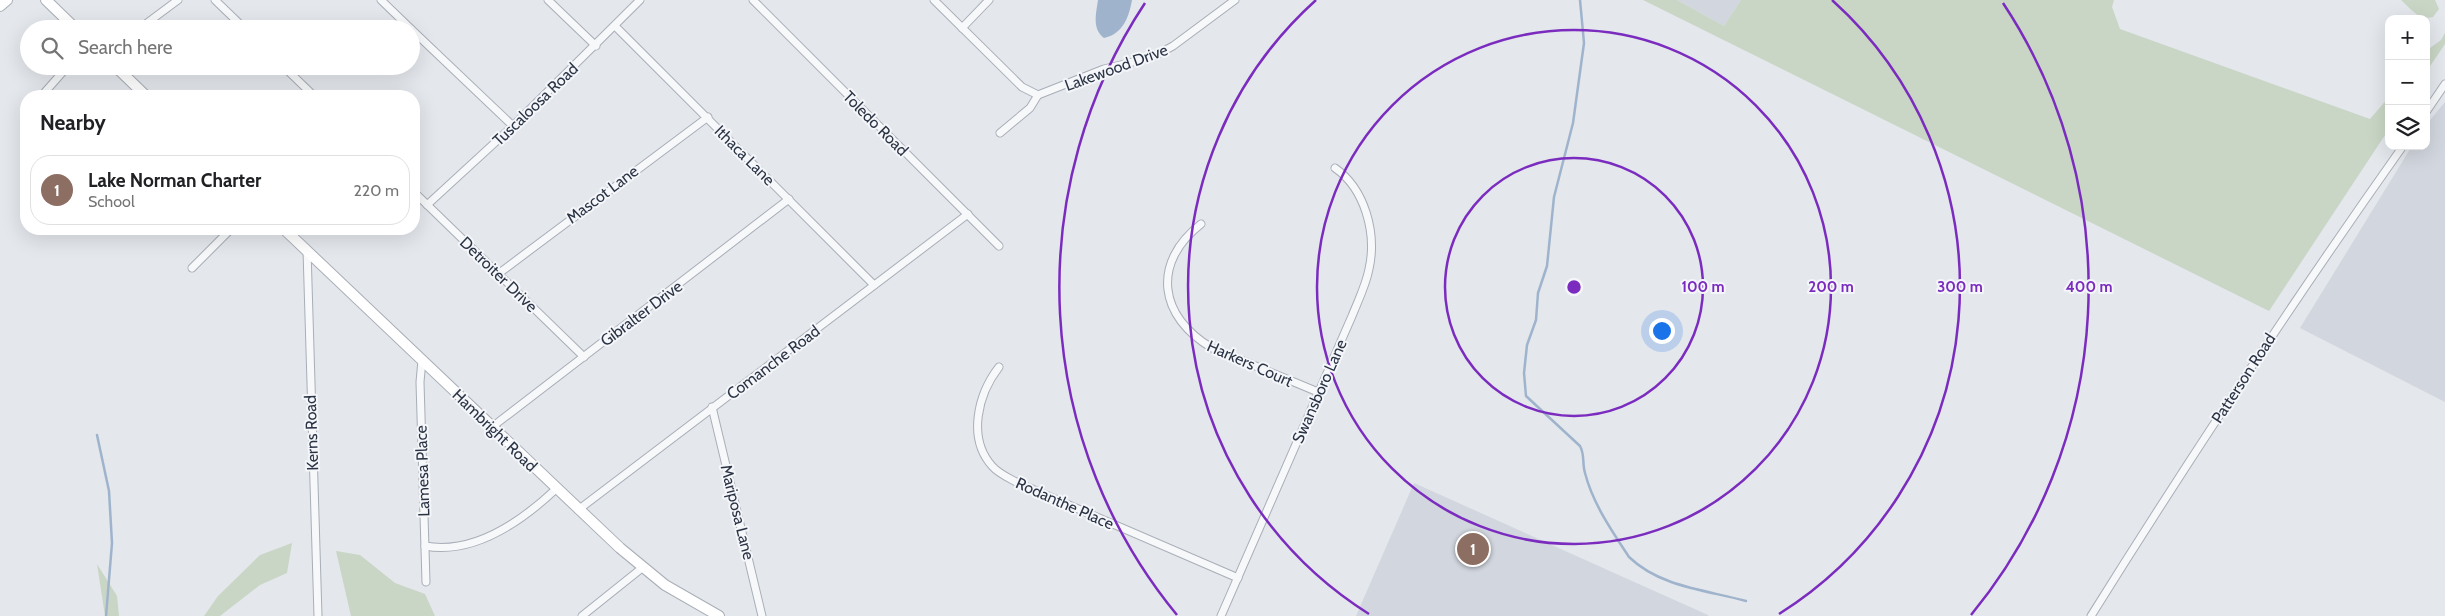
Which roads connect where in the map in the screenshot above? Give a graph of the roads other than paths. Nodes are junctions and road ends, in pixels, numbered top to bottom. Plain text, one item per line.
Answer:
1 (7, 0) edge
2 (46, 0) edge
3 (178, 0) edge
4 (215, 0) edge
5 (381, 0) edge
6 (548, 0) edge
7 (640, 0) edge
8 (753, 0) edge
9 (934, 0) edge
10 (989, 0) edge
11 (1235, 0) edge
12 (0, 6) edge
13 (67, 20) edge
14 (152, 20) edge
15 (236, 20) edge
16 (402, 20) edge
17 (615, 26) junction
18 (962, 28) junction
19 (420, 38) edge
20 (596, 46) junction
21 (60, 75) edge
22 (124, 75) edge
23 (292, 75) edge
24 (2445, 84) edge
25 (47, 90) edge
26 (140, 90) edge
27 (308, 90) edge
28 (1038, 95) junction
29 (2430, 106) edge
30 (708, 117) junction
31 (513, 126) junction
32 (1000, 133) dead end
33 (2400, 150) edge
34 (1335, 168) dead end
35 (420, 198) edge
36 (789, 199) junction
37 (427, 205) junction
38 (968, 214) junction
39 (1202, 224) dead end
40 (224, 235) edge
41 (290, 235) edge
42 (999, 246) dead end
43 (306, 250) junction
44 (192, 268) dead end
45 (498, 274) junction
46 (874, 285) junction
47 (584, 356) junction
48 (422, 360) junction
49 (998, 367) dead end
50 (1318, 392) junction
51 (712, 407) junction
52 (492, 427) junction
53 (556, 488) junction
54 (578, 510) junction
55 (425, 546) junction
56 (642, 568) junction
57 (1238, 578) junction
58 (426, 582) dead end
59 (318, 616) edge
60 (582, 616) edge
61 (717, 616) edge
62 (762, 616) edge
63 (1222, 616) edge
64 (2091, 616) edge

1 - 12 main road
2 - 13 main road
3 - 14 street
4 - 15 street
5 - 16 street
6 - 20 street
7 - 17 street, Tuscaloosa Road
8 - 38 street, Toledo Road
9 - 18 street
10 - 18 street
11 - 28 street, Lakewood Drive
17 - 20 street, Tuscaloosa Road
17 - 30 street, Ithaca Lane
18 - 28 street
19 - 31 street
20 - 31 street, Tuscaloosa Road
21 - 25 street
22 - 26 main road
23 - 27 street
24 - 29 street
28 - 32 street, Lakewood Drive
30 - 36 street, Ithaca Lane
30 - 45 street, Mascot Lane
31 - 37 street, Tuscaloosa Road
33 - 64 street, Patterson Road
34 - 50 street, Swansboro Lane
35 - 37 street, Detroiter Drive
36 - 46 street, Ithaca Lane
36 - 47 street, Gibralter Drive
37 - 45 street, Detroiter Drive
38 - 42 street, Toledo Road
38 - 46 street, Comanche Road
39 - 50 street, Harkers Court
40 - 44 street
41 - 43 main road, Hambright Road
43 - 48 main road, Hambright Road
43 - 59 street, Kerns Road
45 - 47 street, Detroiter Drive
46 - 51 street, Comanche Road
47 - 52 street, Gibralter Drive
48 - 52 main road, Hambright Road
48 - 55 street, Lamesa Place
49 - 57 street, Rodanthe Place
50 - 57 street, Swansboro Lane
51 - 54 street, Comanche Road
51 - 62 street, Mariposa Lane
52 - 53 main road, Hambright Road
53 - 54 main road, Hambright Road
53 - 55 street
54 - 56 main road, Hambright Road
55 - 58 street, Lamesa Place
56 - 60 street
56 - 61 main road, Hambright Road
57 - 63 street, Swansboro Lane

